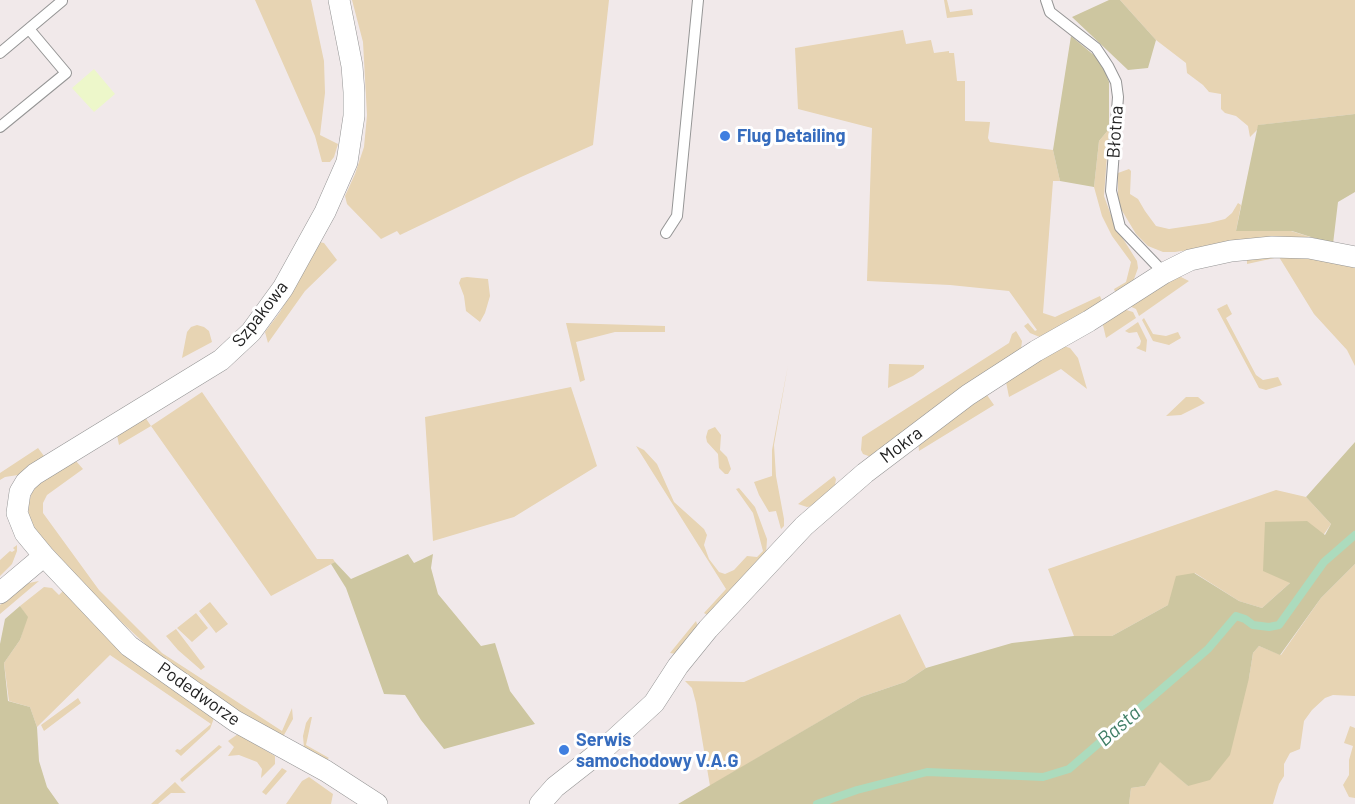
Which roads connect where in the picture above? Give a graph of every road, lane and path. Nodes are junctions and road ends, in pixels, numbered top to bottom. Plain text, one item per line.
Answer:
1 (339, 0) edge
2 (698, 0) edge
3 (1046, 0) edge
4 (62, 1) edge
5 (29, 29) junction
6 (0, 53) edge
7 (0, 127) edge
8 (666, 233) dead end
9 (1355, 257) edge
10 (1164, 273) junction
11 (44, 556) junction
12 (0, 593) edge
13 (377, 804) edge
14 (540, 804) edge

1 - 11 street, Szpakowa
2 - 8 lane
3 - 10 lane, Błotna
4 - 5 lane
5 - 6 lane
5 - 7 lane
9 - 10 street, Mokra
10 - 14 street, Mokra
11 - 12 street
11 - 13 street, Podedworze

